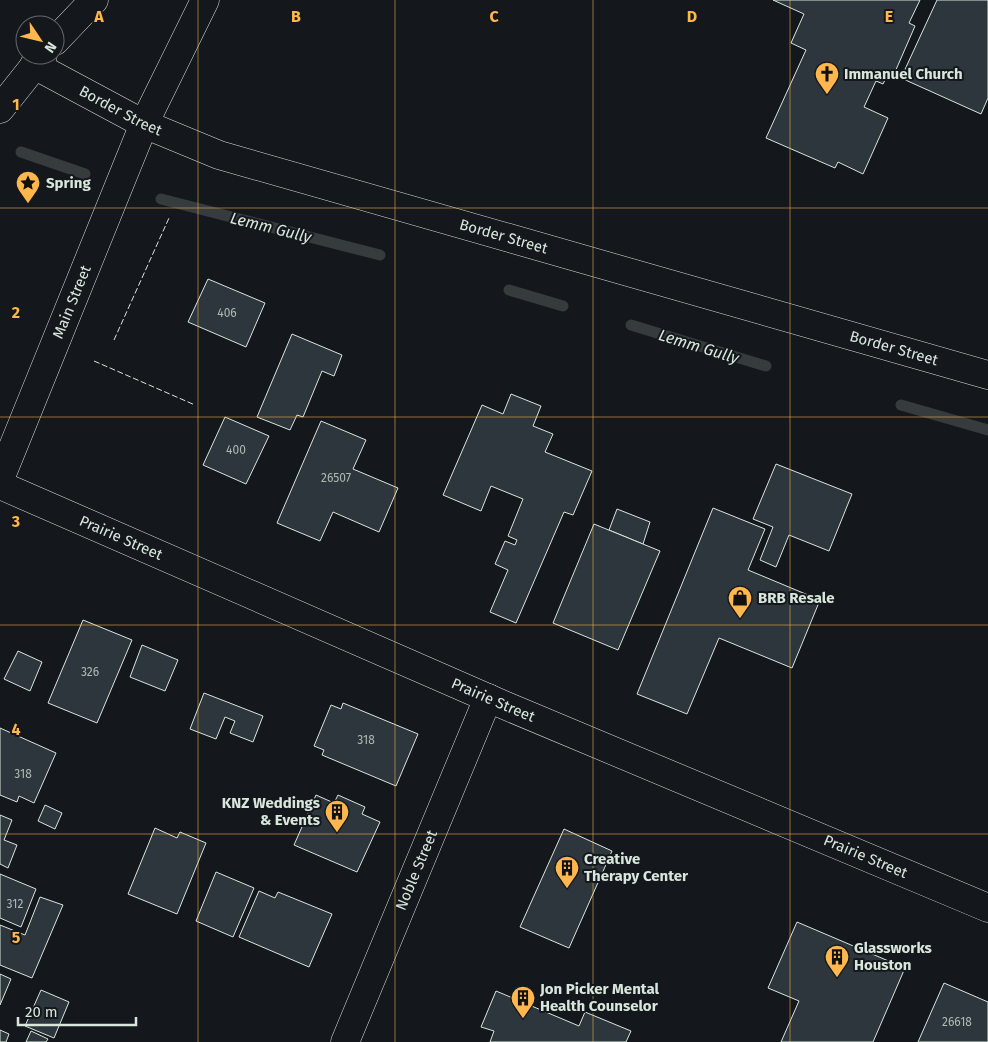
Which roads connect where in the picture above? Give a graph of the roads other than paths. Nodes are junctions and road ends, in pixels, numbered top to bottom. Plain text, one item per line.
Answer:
1 (94, 0) edge
2 (205, 0) edge
3 (65, 30) edge
4 (34, 65) edge
5 (46, 65) edge
6 (0, 109) edge
7 (144, 124) junction
8 (988, 376) edge
9 (0, 480) edge
10 (0, 485) edge
11 (488, 698) junction
12 (988, 908) edge
13 (345, 1042) edge

1 - 3 street
2 - 7 street, Main Street
4 - 6 street
5 - 7 street, Border Street
7 - 8 street, Border Street
7 - 9 street, Main Street
10 - 11 street, Prairie Street
11 - 12 street, Prairie Street
11 - 13 street, Noble Street

